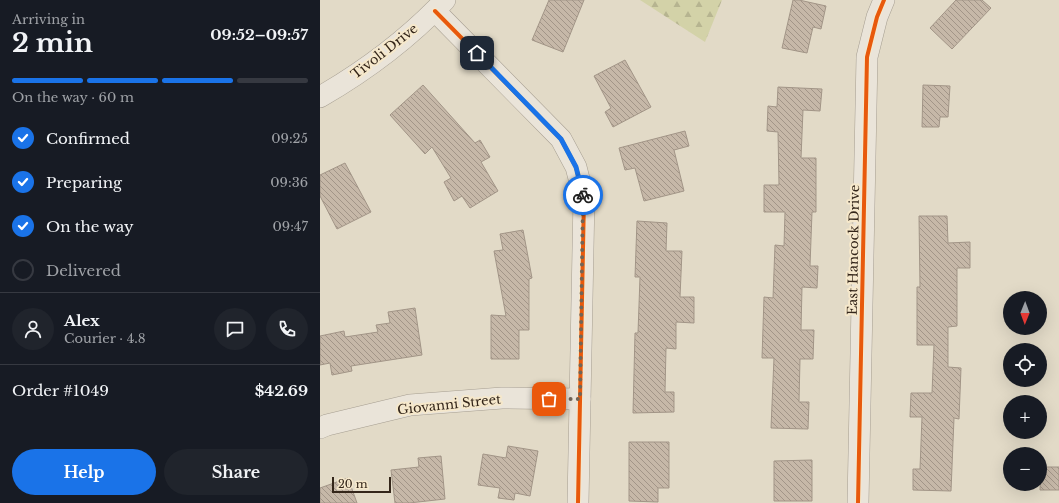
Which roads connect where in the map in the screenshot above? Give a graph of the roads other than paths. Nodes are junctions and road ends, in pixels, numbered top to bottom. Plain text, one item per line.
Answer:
1 (884, 0) edge
2 (440, 5) edge
3 (320, 97) edge
4 (580, 399) junction
5 (320, 428) edge
6 (578, 503) edge
7 (858, 503) edge

1 - 7 street, East Hancock Drive
2 - 3 street, Tivoli Drive
2 - 4 street
4 - 5 street, Giovanni Street
4 - 6 street

